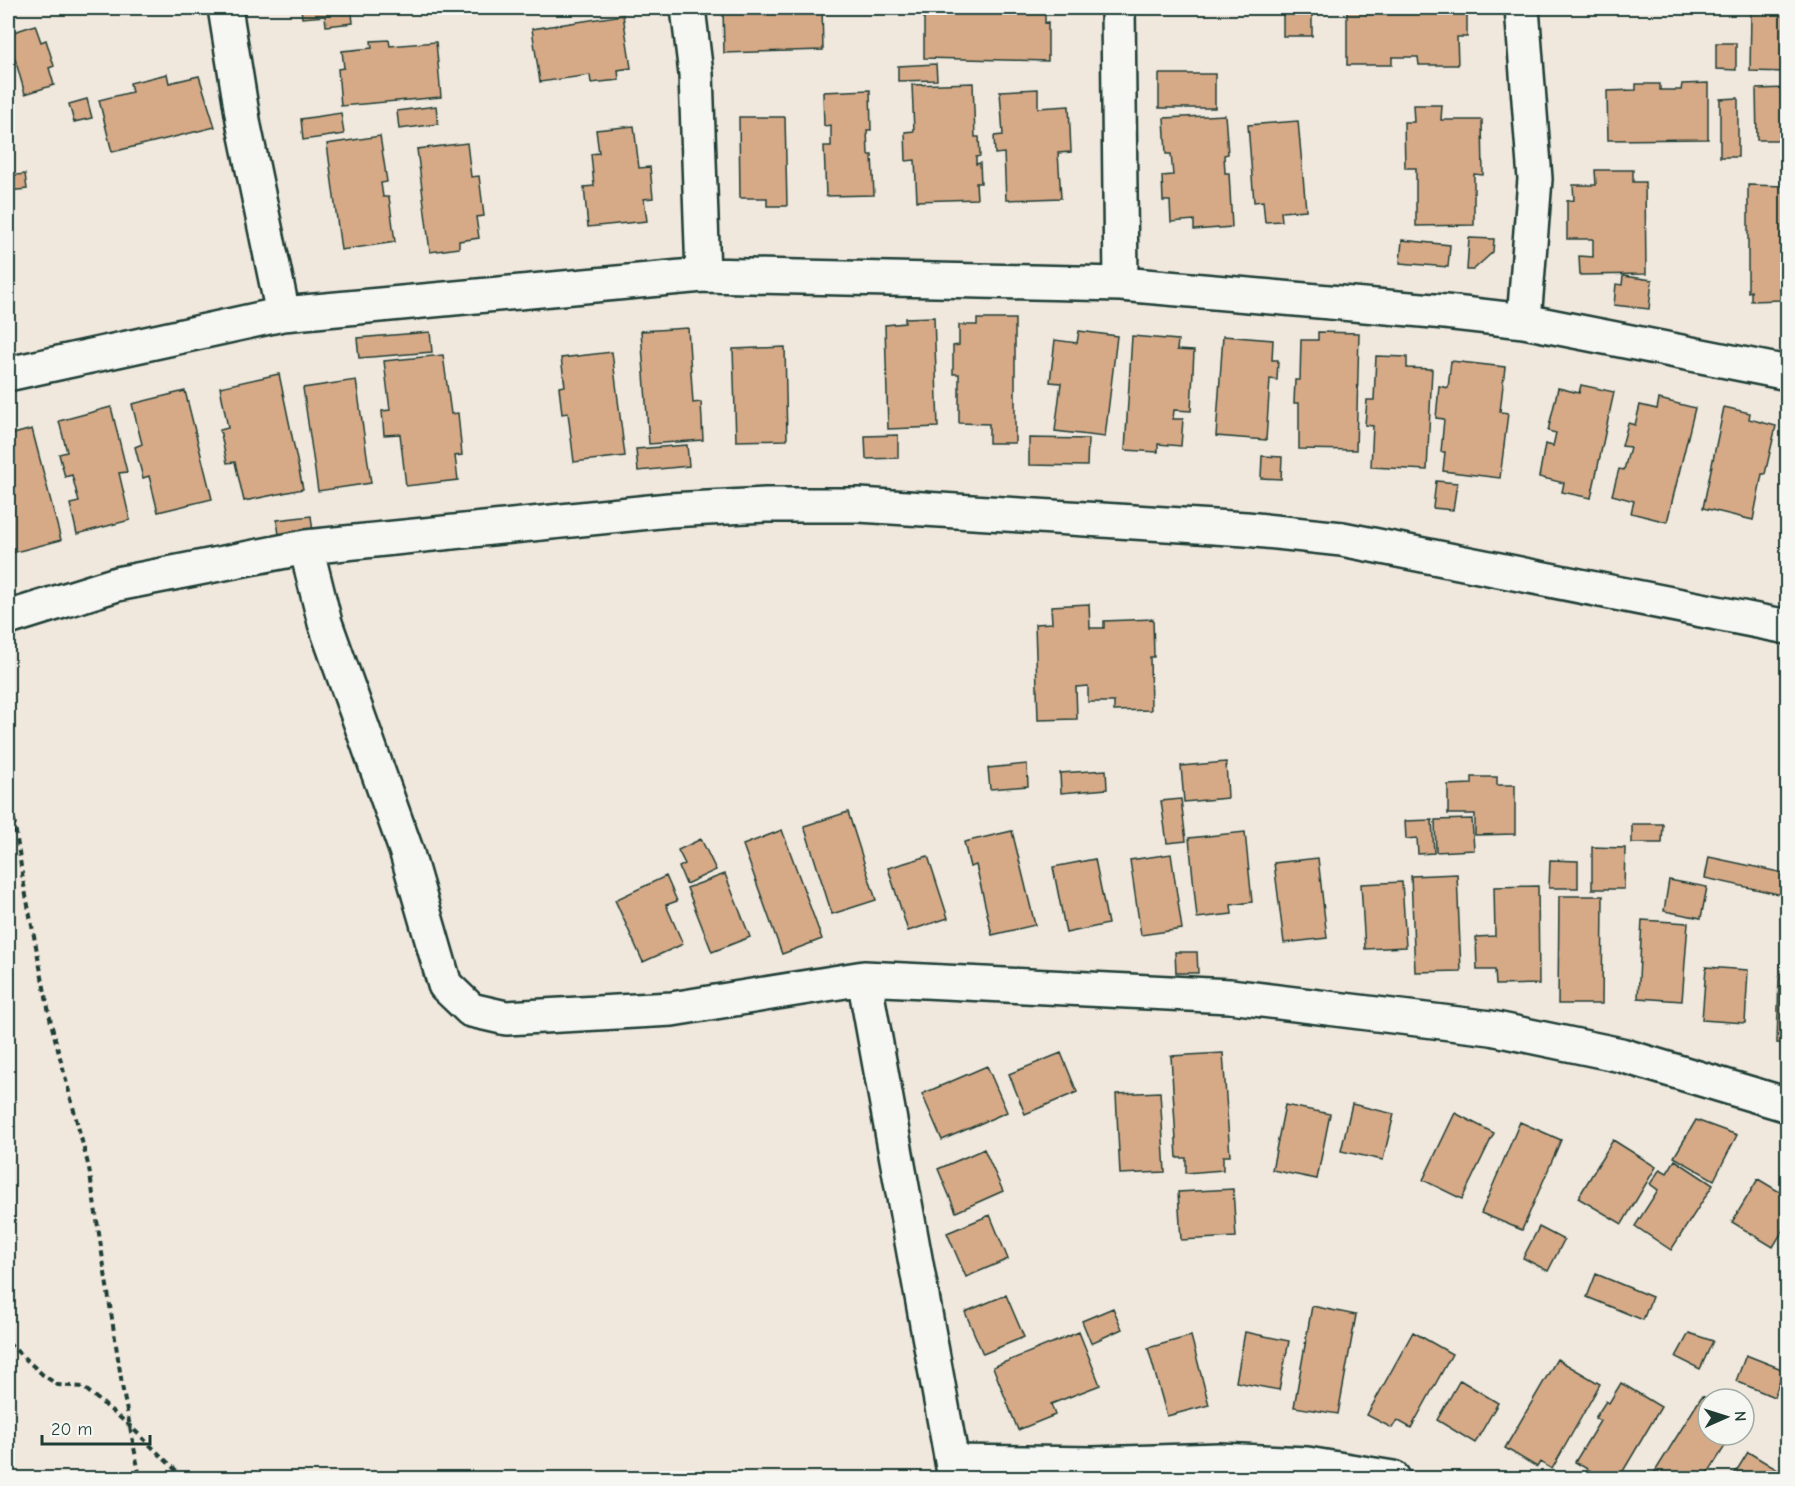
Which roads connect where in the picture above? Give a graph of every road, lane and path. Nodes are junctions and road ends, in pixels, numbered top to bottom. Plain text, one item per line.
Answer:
1 (225, 8) edge
2 (688, 8) edge
3 (1118, 8) edge
4 (1522, 8) edge
5 (703, 275) junction
6 (1121, 284) junction
7 (283, 314) junction
8 (1524, 321) junction
9 (1788, 373) edge
10 (8, 374) edge
11 (306, 547) junction
12 (8, 618) edge
13 (1787, 623) edge
14 (8, 778) edge
15 (864, 978) junction
16 (1788, 1105) edge
17 (8, 1343) edge
18 (129, 1425) junction
19 (953, 1470) edge
20 (140, 1479) edge
21 (184, 1479) edge
22 (1393, 1479) edge

1 - 7 street
2 - 5 street
3 - 6 street
4 - 8 street
5 - 6 street
5 - 7 street
6 - 8 street
7 - 10 street
8 - 9 street
11 - 12 street
11 - 13 street
11 - 15 street
14 - 18 path
15 - 16 street
15 - 19 street
17 - 18 path
18 - 20 path
18 - 21 path
19 - 22 street

